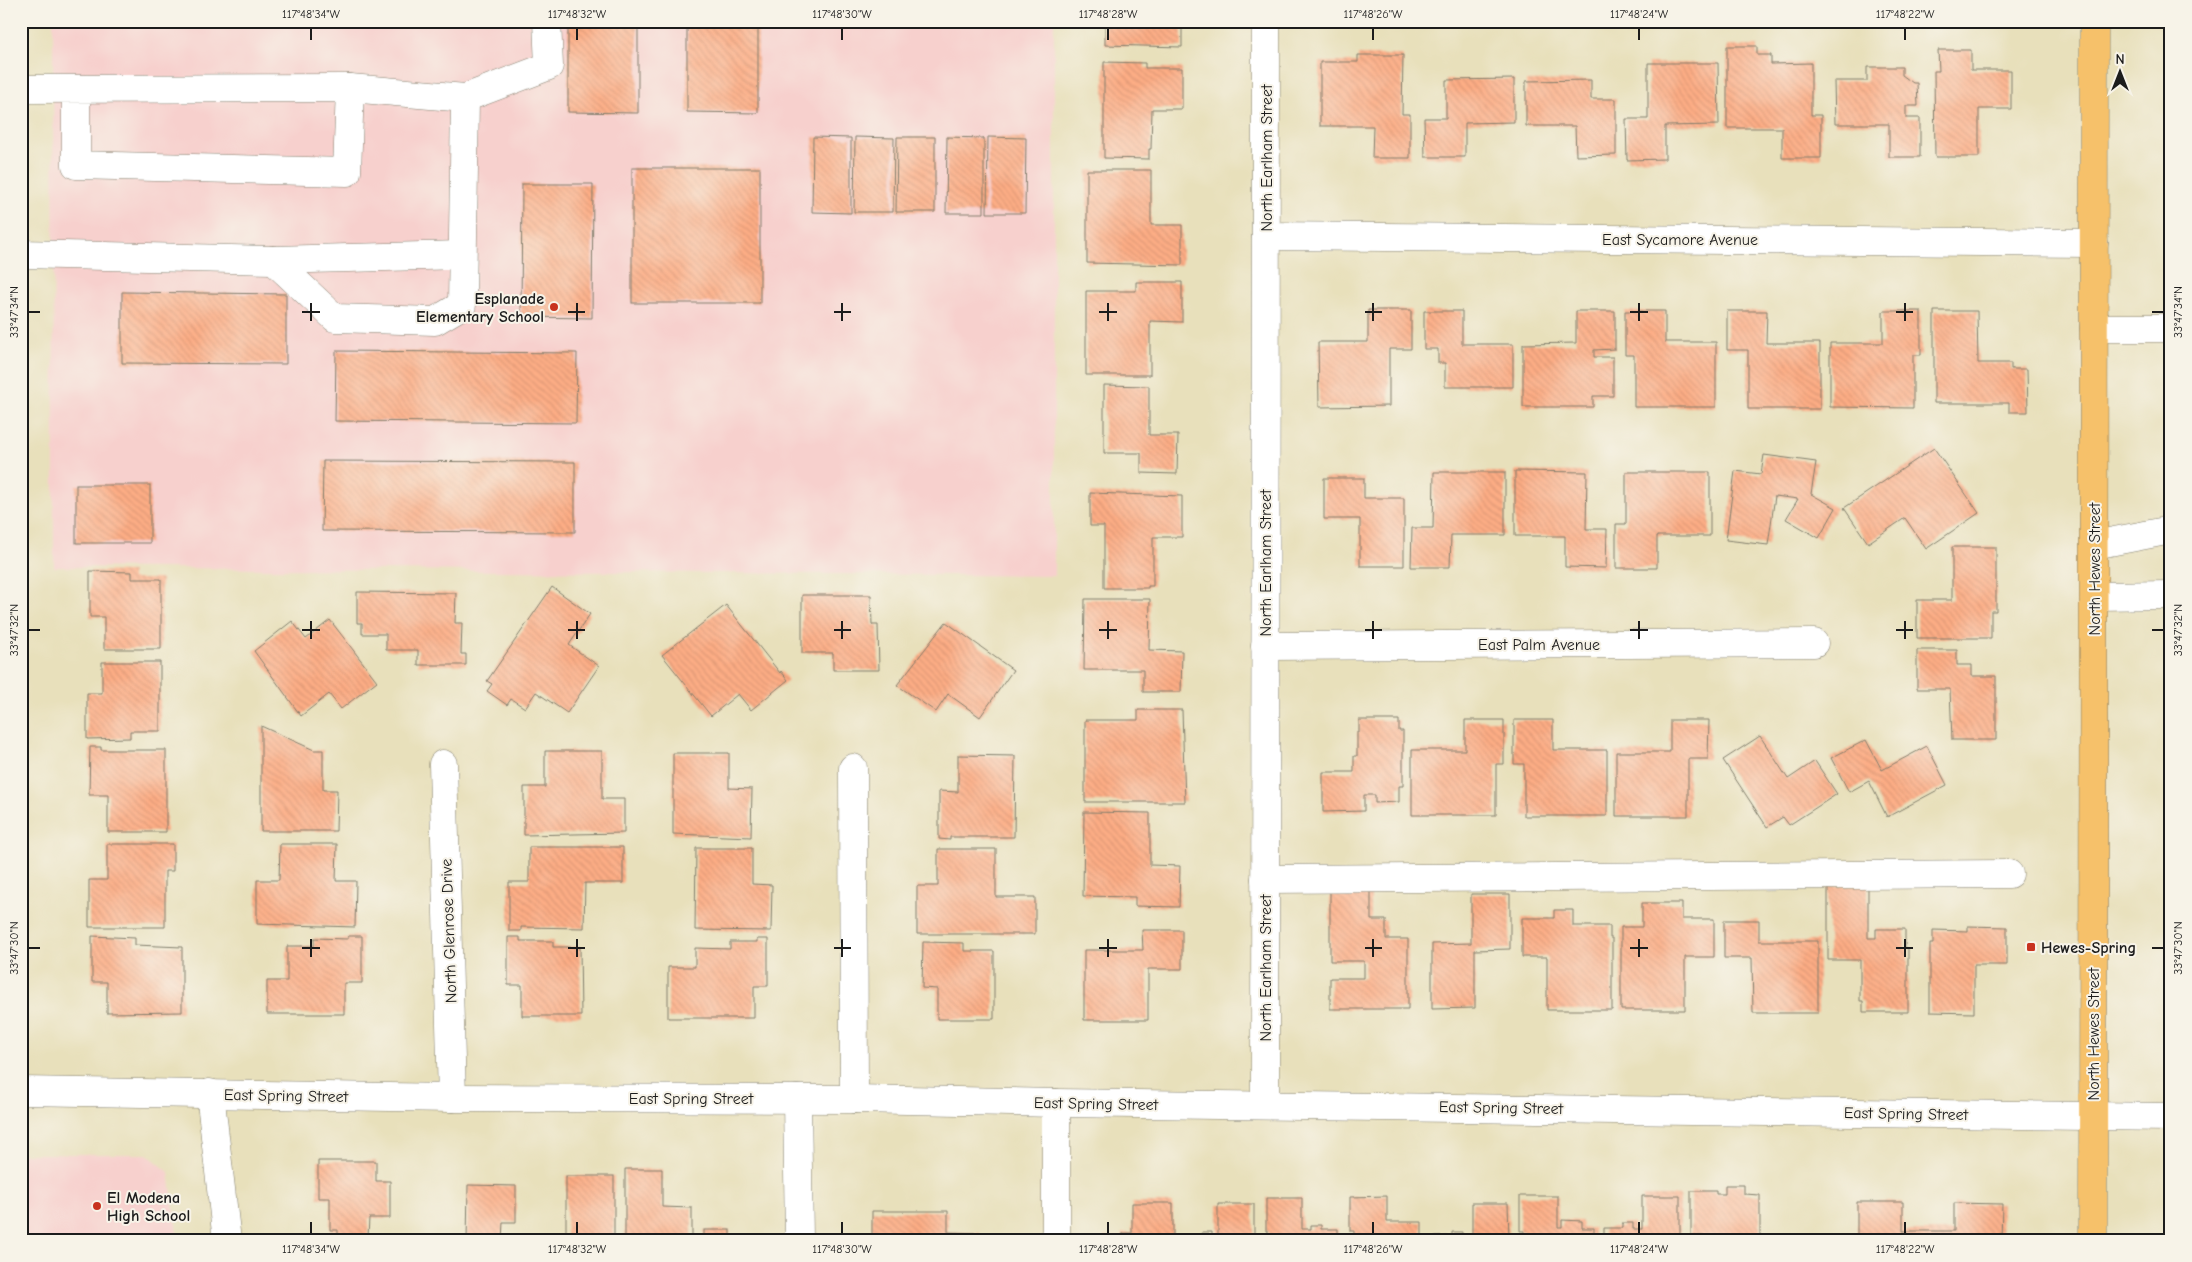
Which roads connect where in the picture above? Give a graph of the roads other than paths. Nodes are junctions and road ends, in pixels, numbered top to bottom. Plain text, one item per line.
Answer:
1 (547, 21) edge
2 (1266, 21) edge
3 (2094, 21) edge
4 (350, 88) junction
5 (21, 89) edge
6 (76, 89) junction
7 (465, 98) junction
8 (1266, 236) junction
9 (2094, 243) junction
10 (21, 254) edge
11 (462, 255) junction
12 (273, 260) junction
13 (2094, 328) junction
14 (2171, 328) edge
15 (2171, 530) edge
16 (2094, 546) junction
17 (2094, 596) junction
18 (2171, 596) edge
19 (1814, 643) dead end
20 (1265, 646) junction
21 (443, 764) dead end
22 (852, 768) dead end
23 (2009, 874) dead end
24 (1265, 879) junction
25 (21, 1091) edge
26 (210, 1093) junction
27 (452, 1098) junction
28 (797, 1098) junction
29 (854, 1098) junction
30 (1056, 1103) junction
31 (1265, 1104) junction
32 (2092, 1116) junction
33 (2171, 1117) edge
34 (227, 1241) edge
35 (799, 1241) edge
36 (1056, 1241) edge
37 (2093, 1241) edge

1 - 7 street
2 - 8 street, North Earlham Street
3 - 9 main road, North Hewes Street
4 - 6 street
4 - 6 street
4 - 7 street
5 - 6 street
7 - 11 street
8 - 9 street, East Sycamore Avenue
8 - 20 street, North Earlham Street
9 - 13 main road, North Hewes Street
10 - 12 street
11 - 12 street
11 - 12 street
13 - 14 street
13 - 16 main road, North Hewes Street
15 - 16 street
16 - 17 main road, North Hewes Street
17 - 18 street
17 - 32 main road, North Hewes Street
19 - 20 street, East Palm Avenue
20 - 24 street, North Earlham Street
21 - 27 street, North Glenrose Drive
22 - 29 street
23 - 24 street
24 - 31 street, North Earlham Street
25 - 26 street, East Spring Street
26 - 27 street, East Spring Street
26 - 34 street
27 - 28 street, East Spring Street
28 - 29 street, East Spring Street
28 - 35 street
29 - 30 street, East Spring Street
30 - 31 street, East Spring Street
30 - 36 street
31 - 32 street, East Spring Street
32 - 33 street, East Spring Street
32 - 37 main road, North Hewes Street

